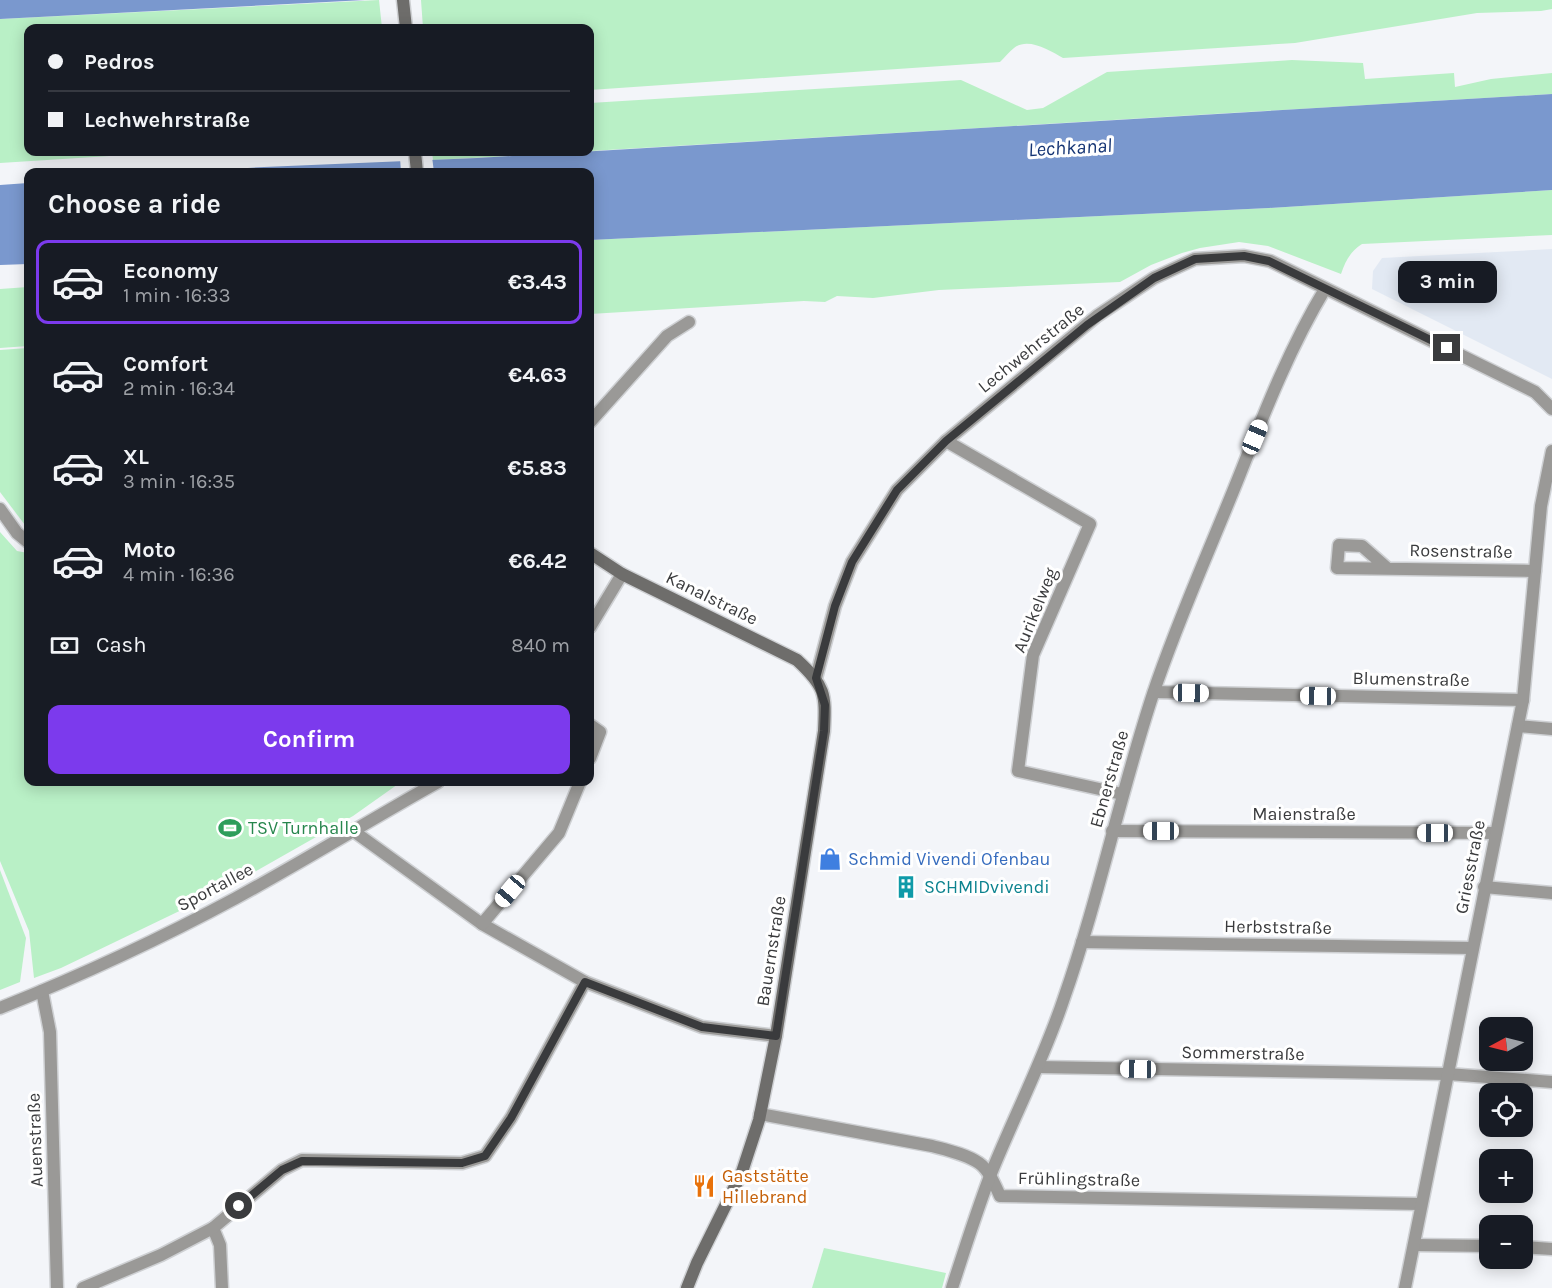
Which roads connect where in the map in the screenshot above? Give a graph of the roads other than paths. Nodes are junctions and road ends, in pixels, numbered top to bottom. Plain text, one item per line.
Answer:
1 (403, 0) edge
2 (406, 24) edge
3 (1325, 289) junction
4 (689, 322) dead end
5 (1552, 409) edge
6 (594, 418) edge
7 (946, 441) junction
8 (1552, 451) edge
9 (1547, 507) edge
10 (0, 509) edge
11 (24, 539) edge
12 (594, 556) edge
13 (1387, 568) dead end
14 (1535, 570) junction
15 (622, 574) junction
16 (594, 620) edge
17 (816, 678) junction
18 (1154, 692) junction
19 (1523, 700) junction
20 (1518, 726) junction
21 (594, 728) edge
22 (1552, 729) edge
23 (594, 748) edge
24 (431, 786) edge
25 (578, 786) edge
26 (1122, 794) junction
27 (352, 830) junction
28 (1112, 831) junction
29 (1496, 833) junction
30 (1484, 887) junction
31 (1552, 893) edge
32 (482, 924) junction
33 (1082, 942) junction
34 (1473, 948) junction
35 (585, 982) junction
36 (42, 992) junction
37 (0, 1008) edge
38 (776, 1036) junction
39 (1038, 1067) junction
40 (1448, 1074) junction
41 (1552, 1082) edge
42 (760, 1114) junction
43 (990, 1177) junction
44 (1421, 1204) junction
45 (213, 1228) junction
46 (1414, 1245) junction
47 (1479, 1246) edge
48 (1533, 1248) edge
49 (1552, 1249) edge
50 (57, 1288) edge
51 (83, 1288) edge
52 (222, 1288) edge
53 (687, 1288) edge
54 (952, 1288) edge
55 (1405, 1288) edge

1 - 2 main road
3 - 5 street, Lechwehrstraße
3 - 7 street, Lechwehrstraße
3 - 18 street, Ebnerstraße
4 - 6 street
7 - 17 street, Lechwehrstraße
7 - 26 street, Aurikelweg
8 - 9 street, Griesstraße
9 - 14 street, Griesstraße
10 - 11 street
12 - 15 main road, Kanalstraße
13 - 14 street, Rosenstraße
14 - 19 street, Griesstraße
15 - 16 street
15 - 17 main road, Kanalstraße
17 - 38 main road, Bauernstraße
18 - 19 street, Blumenstraße
18 - 26 street, Ebnerstraße
19 - 20 street, Griesstraße
20 - 22 street
20 - 29 street, Griesstraße
21 - 23 street
24 - 27 street, Sportallee
25 - 32 street
26 - 28 street, Ebnerstraße
27 - 32 street
27 - 36 street, Sportallee
28 - 29 street, Maienstraße
28 - 33 street, Ebnerstraße
29 - 30 street, Griesstraße
30 - 31 street
30 - 34 street, Griesstraße
32 - 35 street
33 - 34 street, Herbststraße
33 - 39 street, Ebnerstraße
34 - 40 street, Griesstraße
35 - 38 street
35 - 45 street
36 - 37 street, Sportallee
36 - 50 street, Auenstraße
38 - 42 main road, Bauernstraße
39 - 40 street, Sommerstraße
39 - 43 street, Ebnerstraße
40 - 41 street, Sommerstraße
40 - 44 street, Griesstraße
42 - 43 street, Frühlingstraße
42 - 53 main road, Bauernstraße
43 - 44 street, Frühlingstraße
43 - 54 street, Ebnerstraße
44 - 46 street, Griesstraße
45 - 51 street
45 - 52 street
46 - 47 street
46 - 55 street, Griesstraße
48 - 49 street

